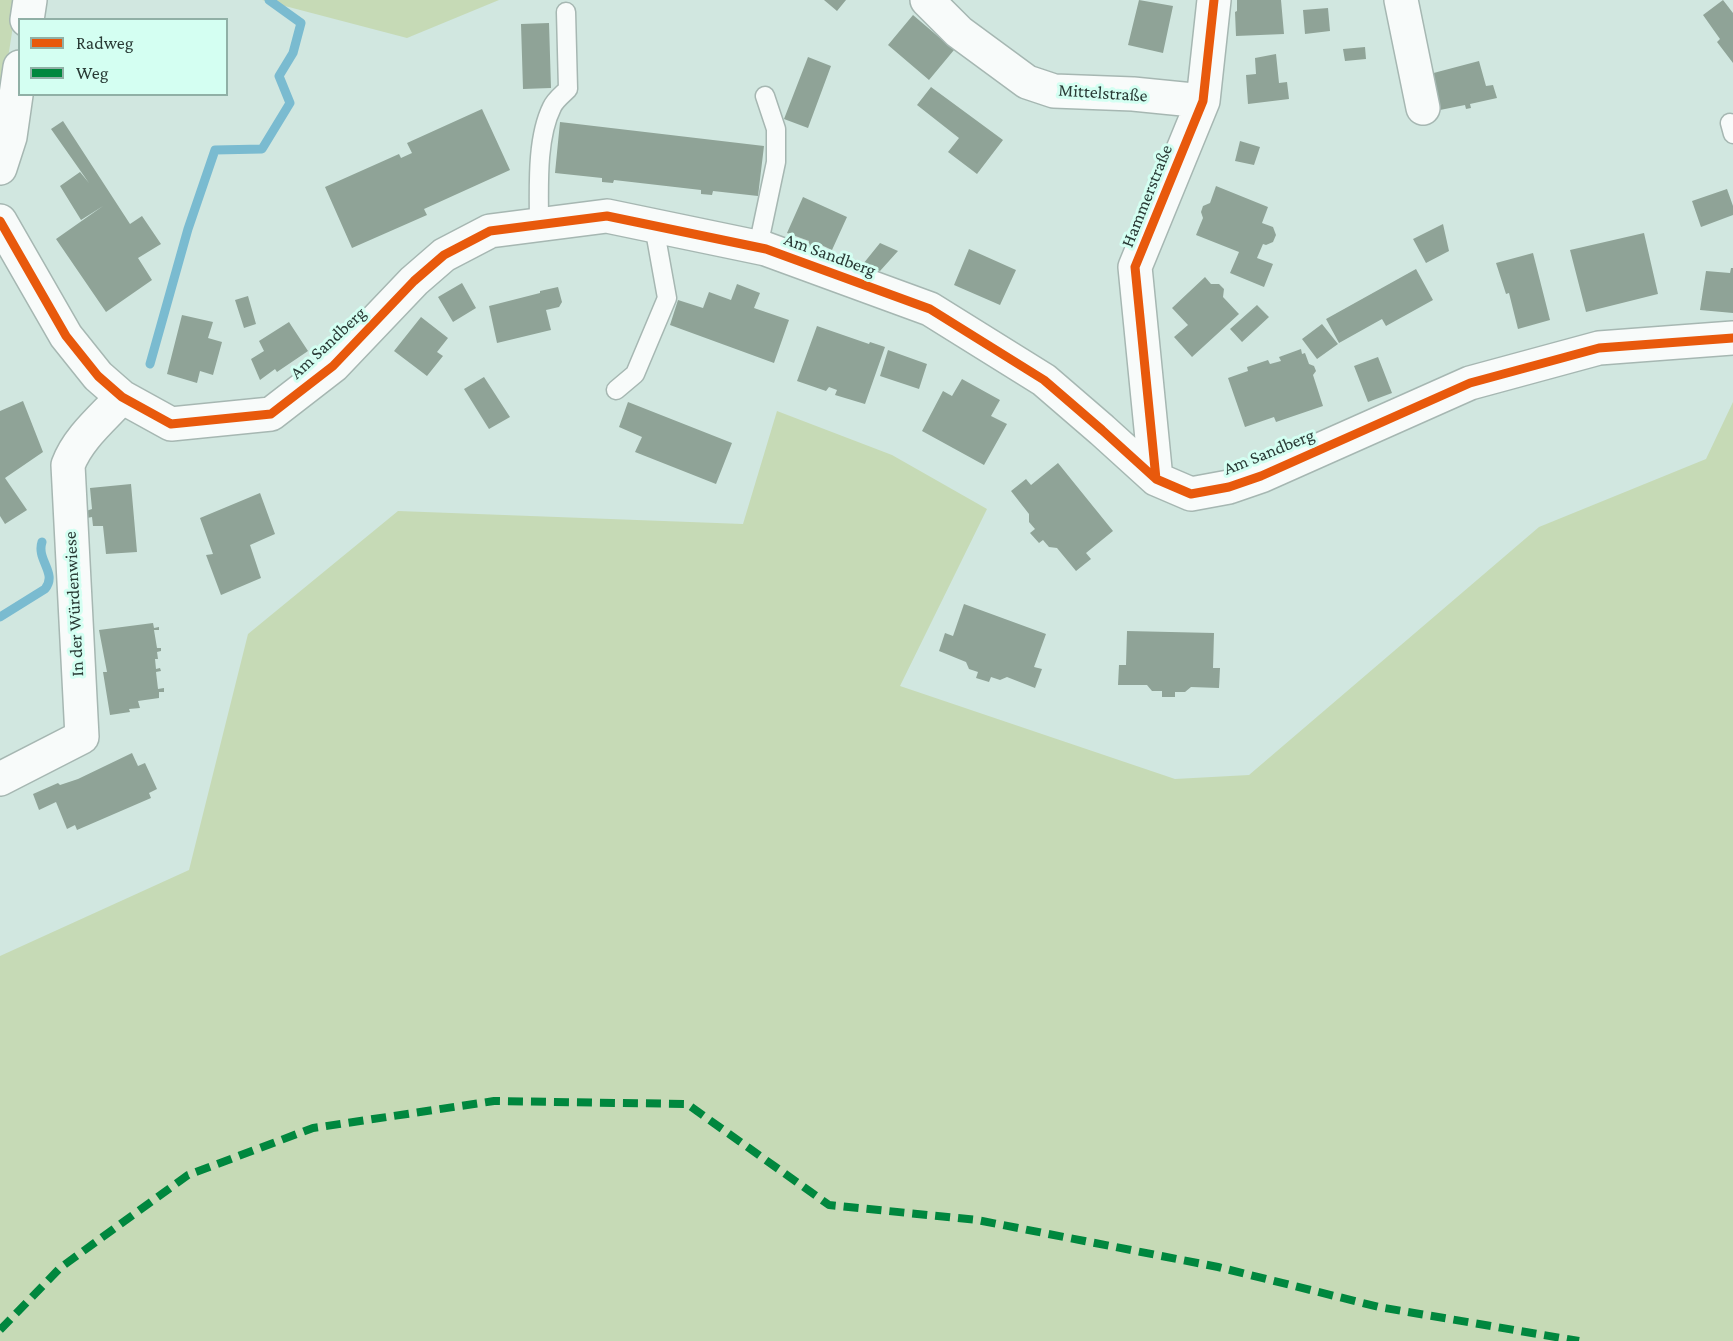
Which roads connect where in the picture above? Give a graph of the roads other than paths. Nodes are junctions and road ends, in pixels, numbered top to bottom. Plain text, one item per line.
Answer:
1 (30, 0) edge
2 (927, 0) edge
3 (1215, 0) edge
4 (1401, 0) edge
5 (566, 12) dead end
6 (27, 18) edge
7 (18, 81) edge
8 (765, 96) dead end
9 (1203, 102) junction
10 (1423, 108) dead end
11 (0, 168) edge
12 (0, 220) edge
13 (539, 225) junction
14 (654, 226) junction
15 (758, 247) junction
16 (1733, 338) edge
17 (616, 390) dead end
18 (122, 397) junction
19 (1156, 479) junction
20 (0, 779) edge

1 - 6 street
2 - 9 street, Mittelstraße
3 - 9 street, Hammerstraße
4 - 10 street
5 - 13 lane
7 - 11 street
8 - 15 lane
9 - 19 street, Hammerstraße
12 - 18 street, Am Sandberg
13 - 14 street, Am Sandberg
13 - 18 street, Am Sandberg
14 - 15 street, Am Sandberg
14 - 17 lane
15 - 19 street, Am Sandberg
16 - 19 street, Am Sandberg
18 - 20 street, In der Würdenwiese

